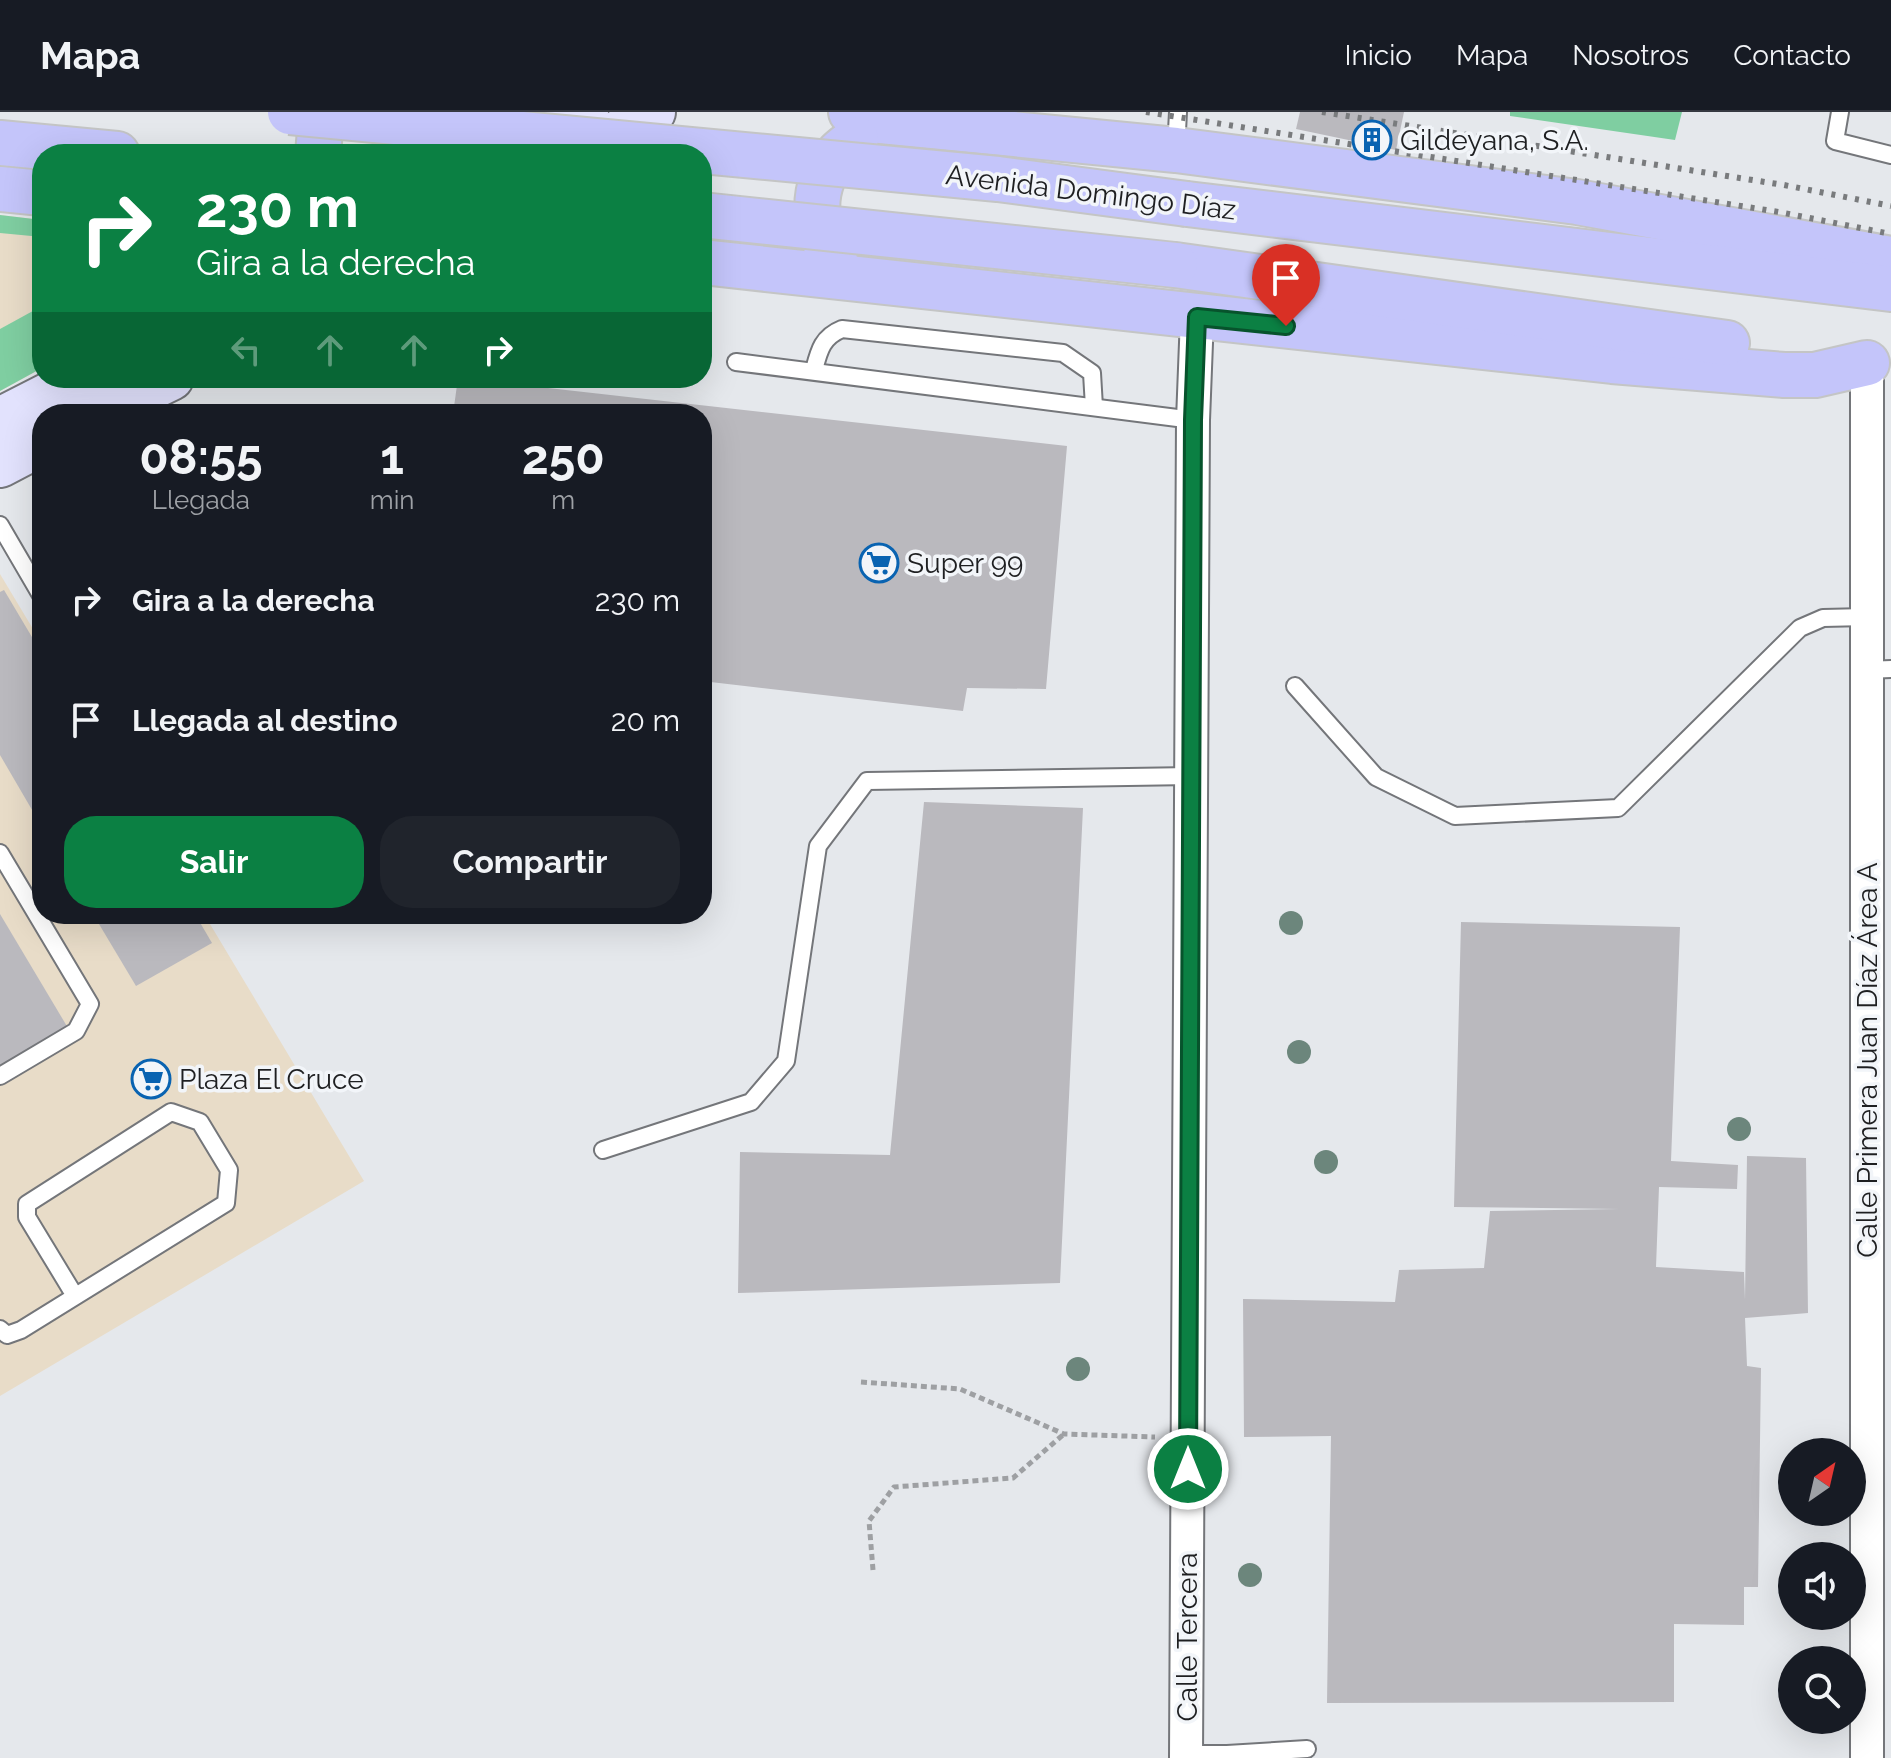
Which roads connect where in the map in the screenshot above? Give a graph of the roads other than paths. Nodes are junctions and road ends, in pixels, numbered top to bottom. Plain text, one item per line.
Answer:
1 (290, 112) edge
2 (313, 112) edge
3 (586, 112) edge
4 (653, 112) edge
5 (1840, 112) edge
6 (866, 116) edge
7 (1177, 131) edge
8 (0, 143) edge
9 (319, 144) edge
10 (527, 144) edge
11 (599, 144) edge
12 (628, 144) edge
13 (32, 146) edge
14 (712, 152) edge
15 (1891, 155) edge
16 (0, 189) edge
17 (32, 192) edge
18 (712, 216) edge
19 (1891, 259) edge
20 (712, 263) edge
21 (857, 280) junction
22 (1891, 289) edge
23 (1197, 317) junction
24 (736, 362) dead end
25 (1879, 364) edge
26 (814, 370) junction
27 (62, 388) edge
28 (150, 388) edge
29 (118, 404) edge
30 (1094, 407) junction
31 (0, 420) edge
32 (1193, 420) junction
33 (32, 448) edge
34 (0, 465) edge
35 (0, 525) edge
36 (32, 580) edge
37 (1866, 617) junction
38 (1878, 670) edge
39 (1295, 686) dead end
40 (1192, 776) junction
41 (0, 853) edge
42 (32, 907) edge
43 (42, 924) edge
44 (0, 1076) edge
45 (603, 1150) dead end
46 (75, 1296) junction
47 (0, 1329) edge
48 (1307, 1749) dead end
49 (1186, 1756) edge
50 (1229, 1756) edge
51 (1867, 1758) edge

1 - 12 main road, Avenida Domingo Díaz, bridge
2 - 9 main road
3 - 10 main road
4 - 11 main road
5 - 15 lane
6 - 7 main road
6 - 21 main road
7 - 19 main road
8 - 13 main road
14 - 22 main road, Avenida Domingo Díaz, bridge
16 - 17 main road
18 - 25 main road, bridge
20 - 21 main road
21 - 23 main road
23 - 25 main road
23 - 32 street, Calle Tercera
24 - 26 lane
25 - 37 street, Calle Primera Juan Díaz Área A
26 - 30 lane
26 - 30 lane
27 - 31 main road
28 - 29 main road
30 - 32 lane
32 - 40 street, Calle Tercera
33 - 34 main road
35 - 36 lane
37 - 38 street, Calle Primera Juan Díaz Área A
37 - 39 lane
38 - 51 street, Calle Primera Juan Díaz Área A
40 - 45 lane
40 - 49 street, Calle Tercera
41 - 42 lane
43 - 44 lane
46 - 46 lane
46 - 47 lane
48 - 50 lane
49 - 50 lane

